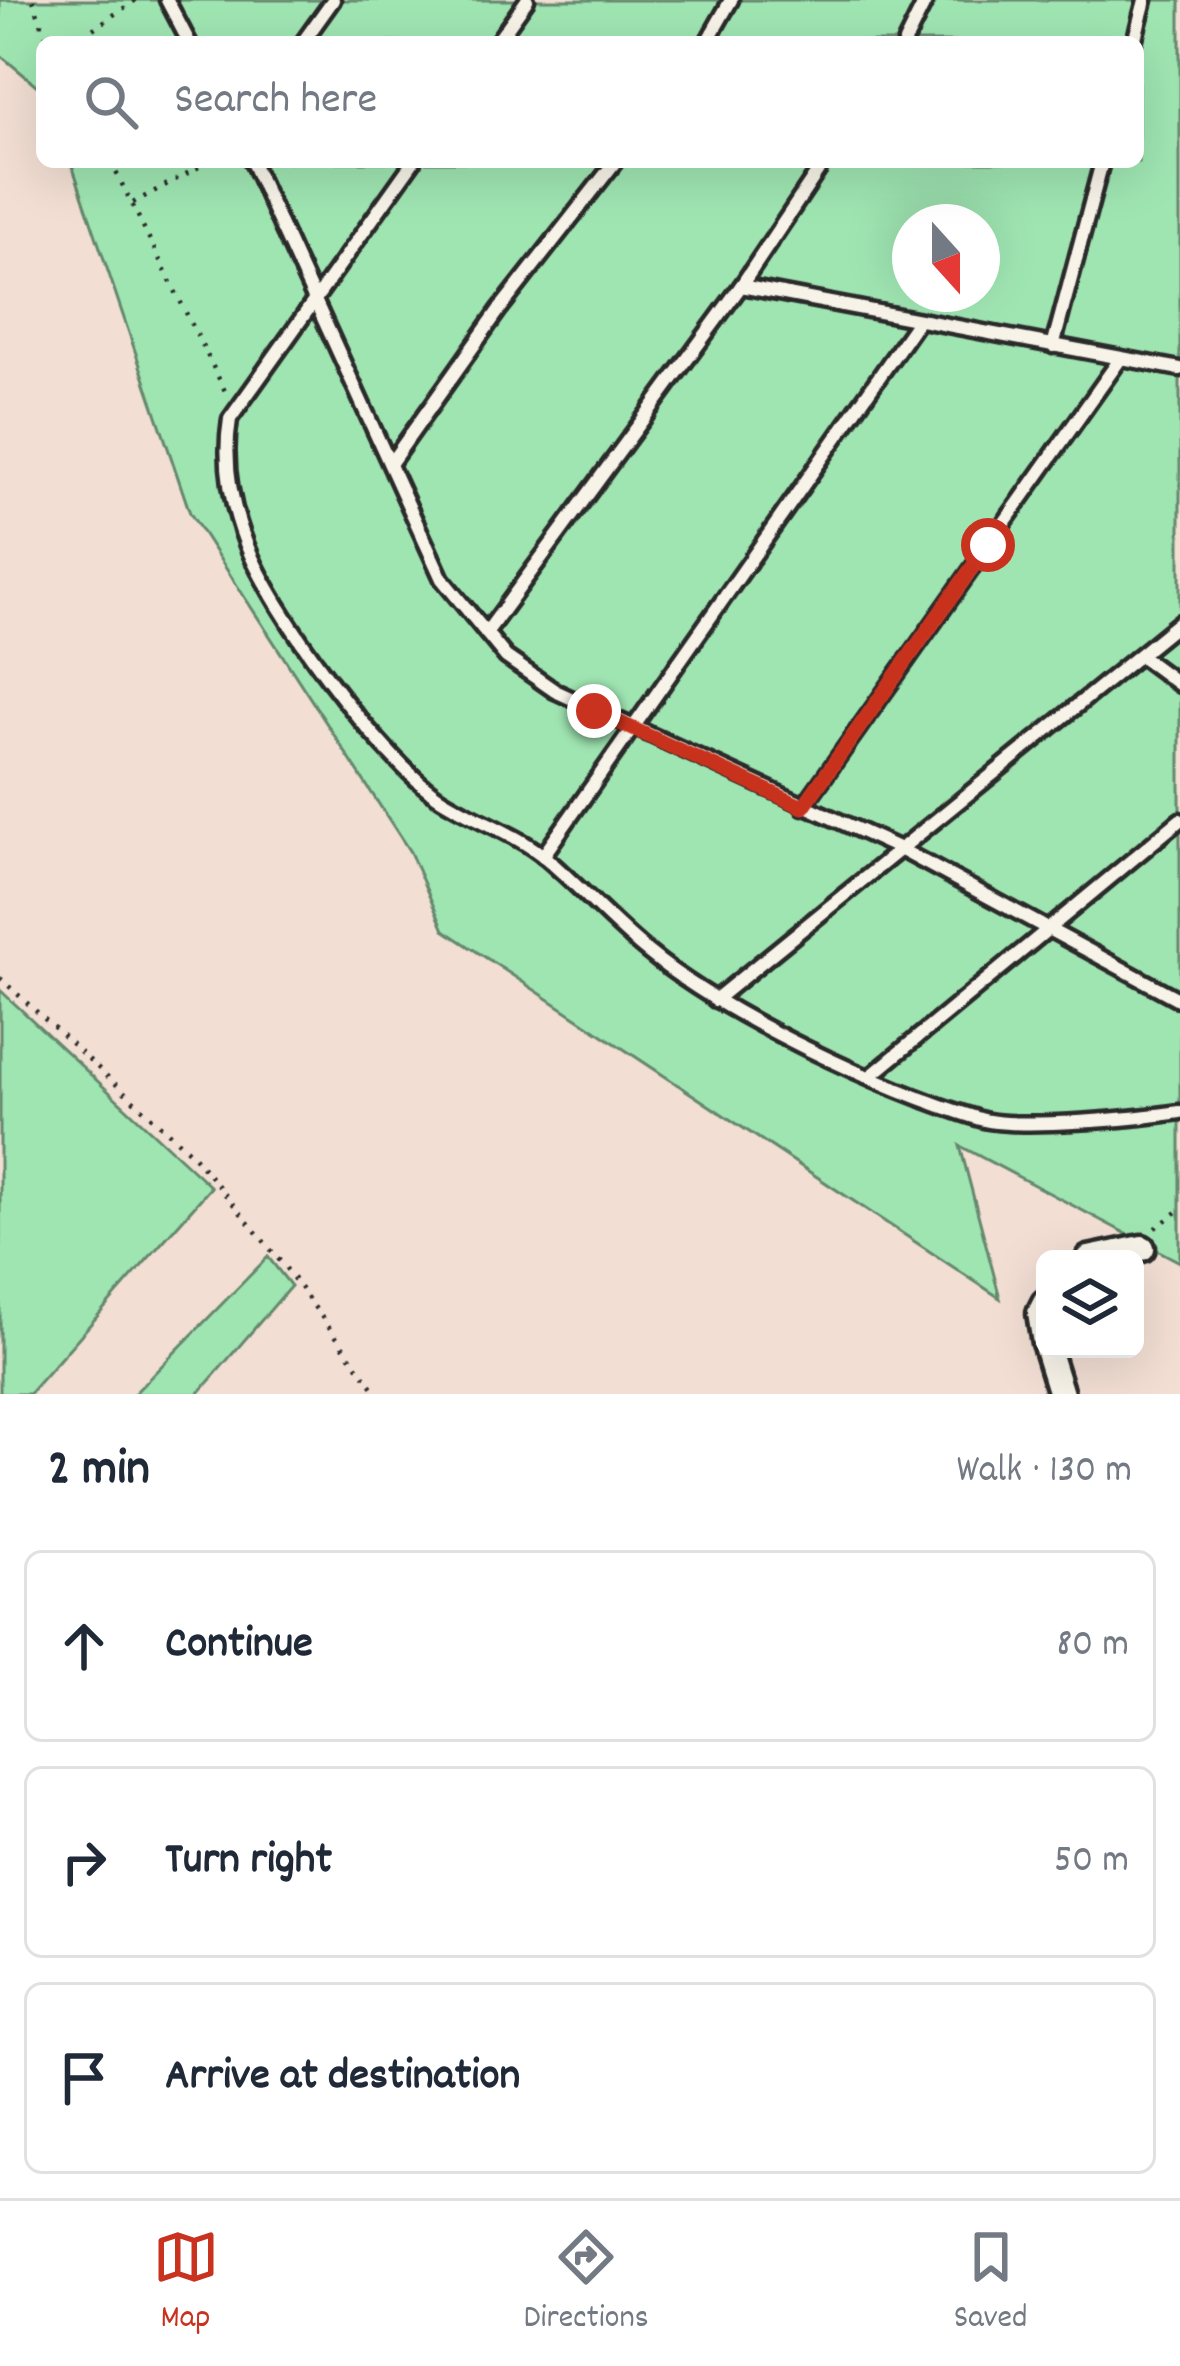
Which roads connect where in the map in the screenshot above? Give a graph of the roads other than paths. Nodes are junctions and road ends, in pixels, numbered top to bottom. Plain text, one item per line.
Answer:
1 (167, 0) edge
2 (333, 0) edge
3 (527, 0) edge
4 (731, 0) edge
5 (926, 0) edge
6 (1145, 0) edge
7 (186, 36) edge
8 (307, 36) edge
9 (501, 36) edge
10 (710, 36) edge
11 (908, 36) edge
12 (1136, 36) edge
13 (255, 168) edge
14 (409, 168) edge
15 (611, 168) edge
16 (820, 168) edge
17 (1100, 168) edge
18 (741, 286) junction
19 (317, 298) junction
20 (920, 320) junction
21 (1053, 346) junction
22 (1121, 358) junction
23 (1180, 369) edge
24 (390, 464) junction
25 (1180, 622) edge
26 (485, 633) junction
27 (1142, 657) junction
28 (1180, 686) edge
29 (634, 730) junction
30 (803, 807) junction
31 (1180, 820) edge
32 (898, 848) junction
33 (543, 856) junction
34 (1047, 930) junction
35 (716, 1000) junction
36 (1180, 1000) edge
37 (872, 1075) junction
38 (1180, 1112) edge
39 (1142, 1248) dead end
40 (1132, 1250) edge
41 (1050, 1358) edge
42 (1061, 1394) edge

1 - 7 lane
2 - 8 lane
3 - 9 lane
4 - 10 lane
5 - 11 lane
6 - 12 lane
13 - 19 lane
14 - 19 lane
15 - 24 lane
16 - 18 lane
17 - 21 lane
18 - 20 lane
18 - 26 lane
19 - 24 lane
19 - 33 lane
20 - 21 lane
20 - 29 lane
21 - 22 lane
22 - 23 lane
22 - 30 lane
24 - 26 lane
25 - 27 lane
26 - 29 lane
27 - 28 lane
27 - 32 lane
29 - 30 lane
29 - 33 lane
30 - 32 lane
31 - 34 lane
32 - 34 lane
32 - 35 lane
33 - 35 lane
34 - 36 lane
34 - 37 lane
35 - 37 lane
37 - 38 lane
39 - 40 street
41 - 42 street

